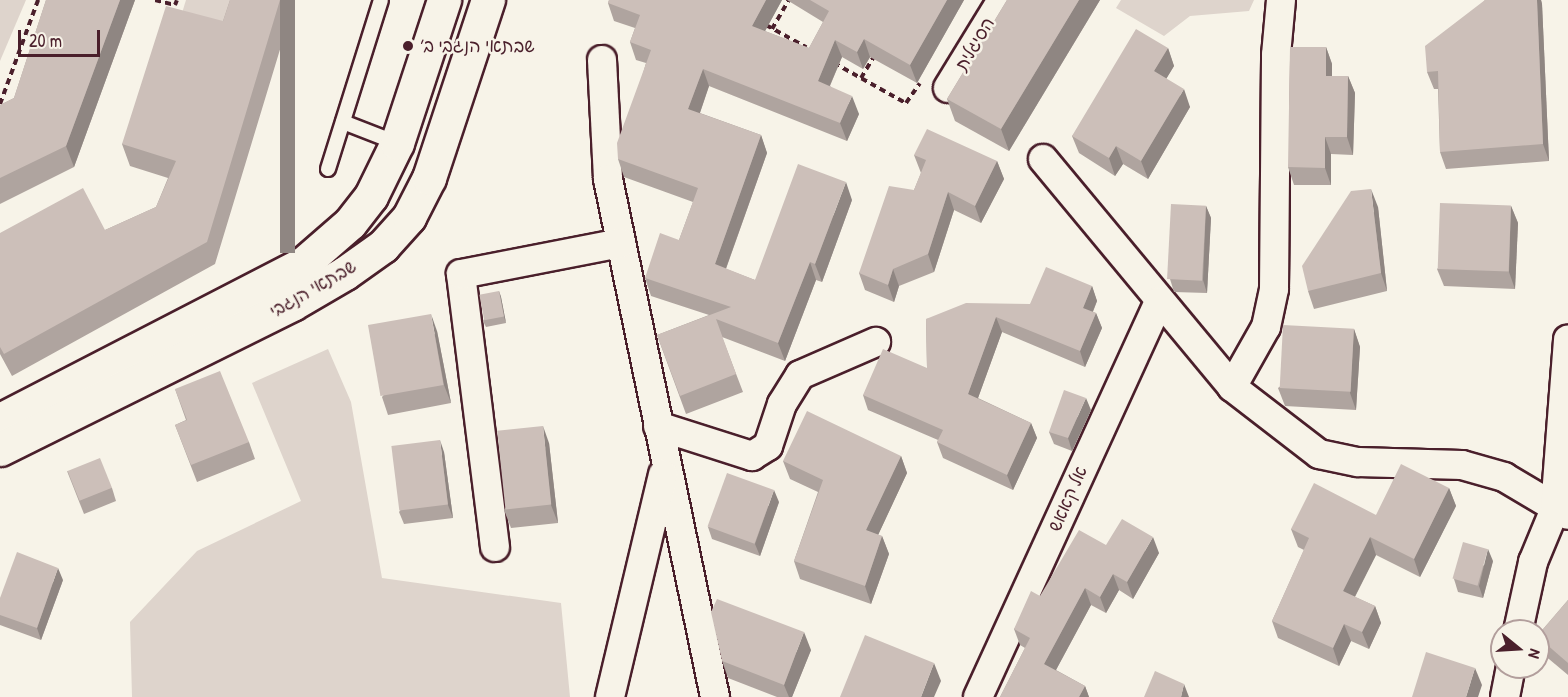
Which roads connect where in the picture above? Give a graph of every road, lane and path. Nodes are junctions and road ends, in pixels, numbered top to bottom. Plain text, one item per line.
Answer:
1 (38, 0) edge
2 (155, 0) edge
3 (177, 0) edge
4 (381, 0) edge
5 (444, 0) edge
6 (488, 0) edge
7 (789, 0) edge
8 (1002, 0) edge
9 (1281, 0) edge
10 (763, 24) edge
11 (772, 29) junction
12 (879, 49) edge
13 (813, 51) edge
14 (823, 57) edge
15 (602, 60) dead end
16 (861, 78) junction
17 (948, 88) dead end
18 (1, 103) edge
19 (906, 103) dead end
20 (343, 122) junction
21 (397, 143) junction
22 (1043, 159) dead end
23 (328, 169) dead end
24 (621, 243) junction
25 (1159, 301) junction
26 (1568, 339) edge
27 (876, 342) dead end
28 (1232, 387) junction
29 (0, 420) edge
30 (658, 426) junction
31 (0, 449) edge
32 (665, 463) junction
33 (1562, 512) edge
34 (495, 548) dead end
35 (1521, 619) edge
36 (1509, 679) edge
37 (610, 697) edge
38 (715, 697) edge
39 (978, 697) edge
40 (1505, 697) edge

1 - 18 path
2 - 3 path
4 - 20 lane
5 - 21 street, שבתאי הנגבי
6 - 31 street, שבתאי הנגבי
7 - 11 path
8 - 17 street, הסיגלית
9 - 28 street
10 - 11 path
11 - 13 path
12 - 16 path
14 - 16 path
15 - 24 street
16 - 19 path
20 - 21 lane
20 - 23 lane
21 - 29 street, שבתאי הנגבי
22 - 25 street
24 - 30 street
24 - 34 street
25 - 28 street
25 - 39 street, אל קאאש
26 - 33 street
27 - 30 street
28 - 33 street
30 - 32 street
32 - 37 street
32 - 38 street
33 - 35 street
36 - 40 street

